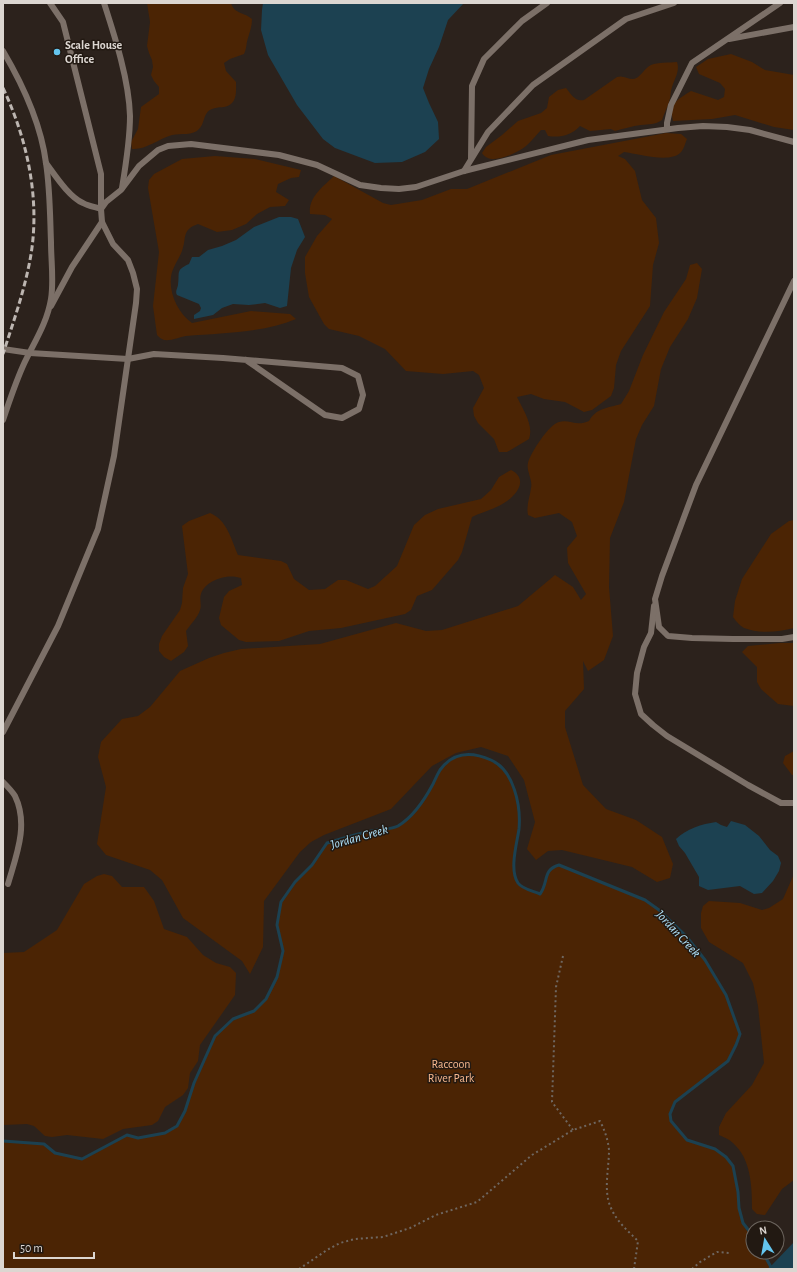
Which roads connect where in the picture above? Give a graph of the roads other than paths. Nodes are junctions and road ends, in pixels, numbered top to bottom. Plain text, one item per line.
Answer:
1 (50, 3) edge
2 (104, 3) edge
3 (547, 3) edge
4 (674, 3) edge
5 (780, 3) edge
6 (794, 27) edge
7 (726, 40) junction
8 (3, 51) edge
9 (667, 129) junction
10 (794, 142) edge
11 (471, 160) junction
12 (46, 163) junction
13 (464, 171) junction
14 (121, 190) junction
15 (101, 209) junction
16 (102, 222) junction
17 (794, 281) edge
18 (46, 315) junction
19 (3, 349) edge
20 (30, 353) junction
21 (128, 359) junction
22 (246, 360) junction
23 (3, 420) edge
24 (655, 599) junction
25 (794, 637) edge
26 (3, 732) edge
27 (3, 782) edge
28 (794, 803) edge
29 (8, 884) dead end

1 - 15 lane
2 - 14 lane
3 - 11 lane
4 - 11 lane
5 - 7 lane
6 - 7 lane
7 - 9 lane
8 - 12 lane
9 - 10 lane
9 - 13 lane
11 - 13 lane
12 - 15 lane
12 - 18 lane
13 - 14 lane
14 - 15 lane
15 - 16 lane
16 - 18 lane
16 - 21 lane
17 - 24 lane
18 - 20 lane
19 - 20 lane
20 - 21 lane
20 - 23 lane
21 - 22 lane
21 - 26 lane
22 - 22 lane
24 - 25 lane
24 - 28 lane
27 - 29 lane

